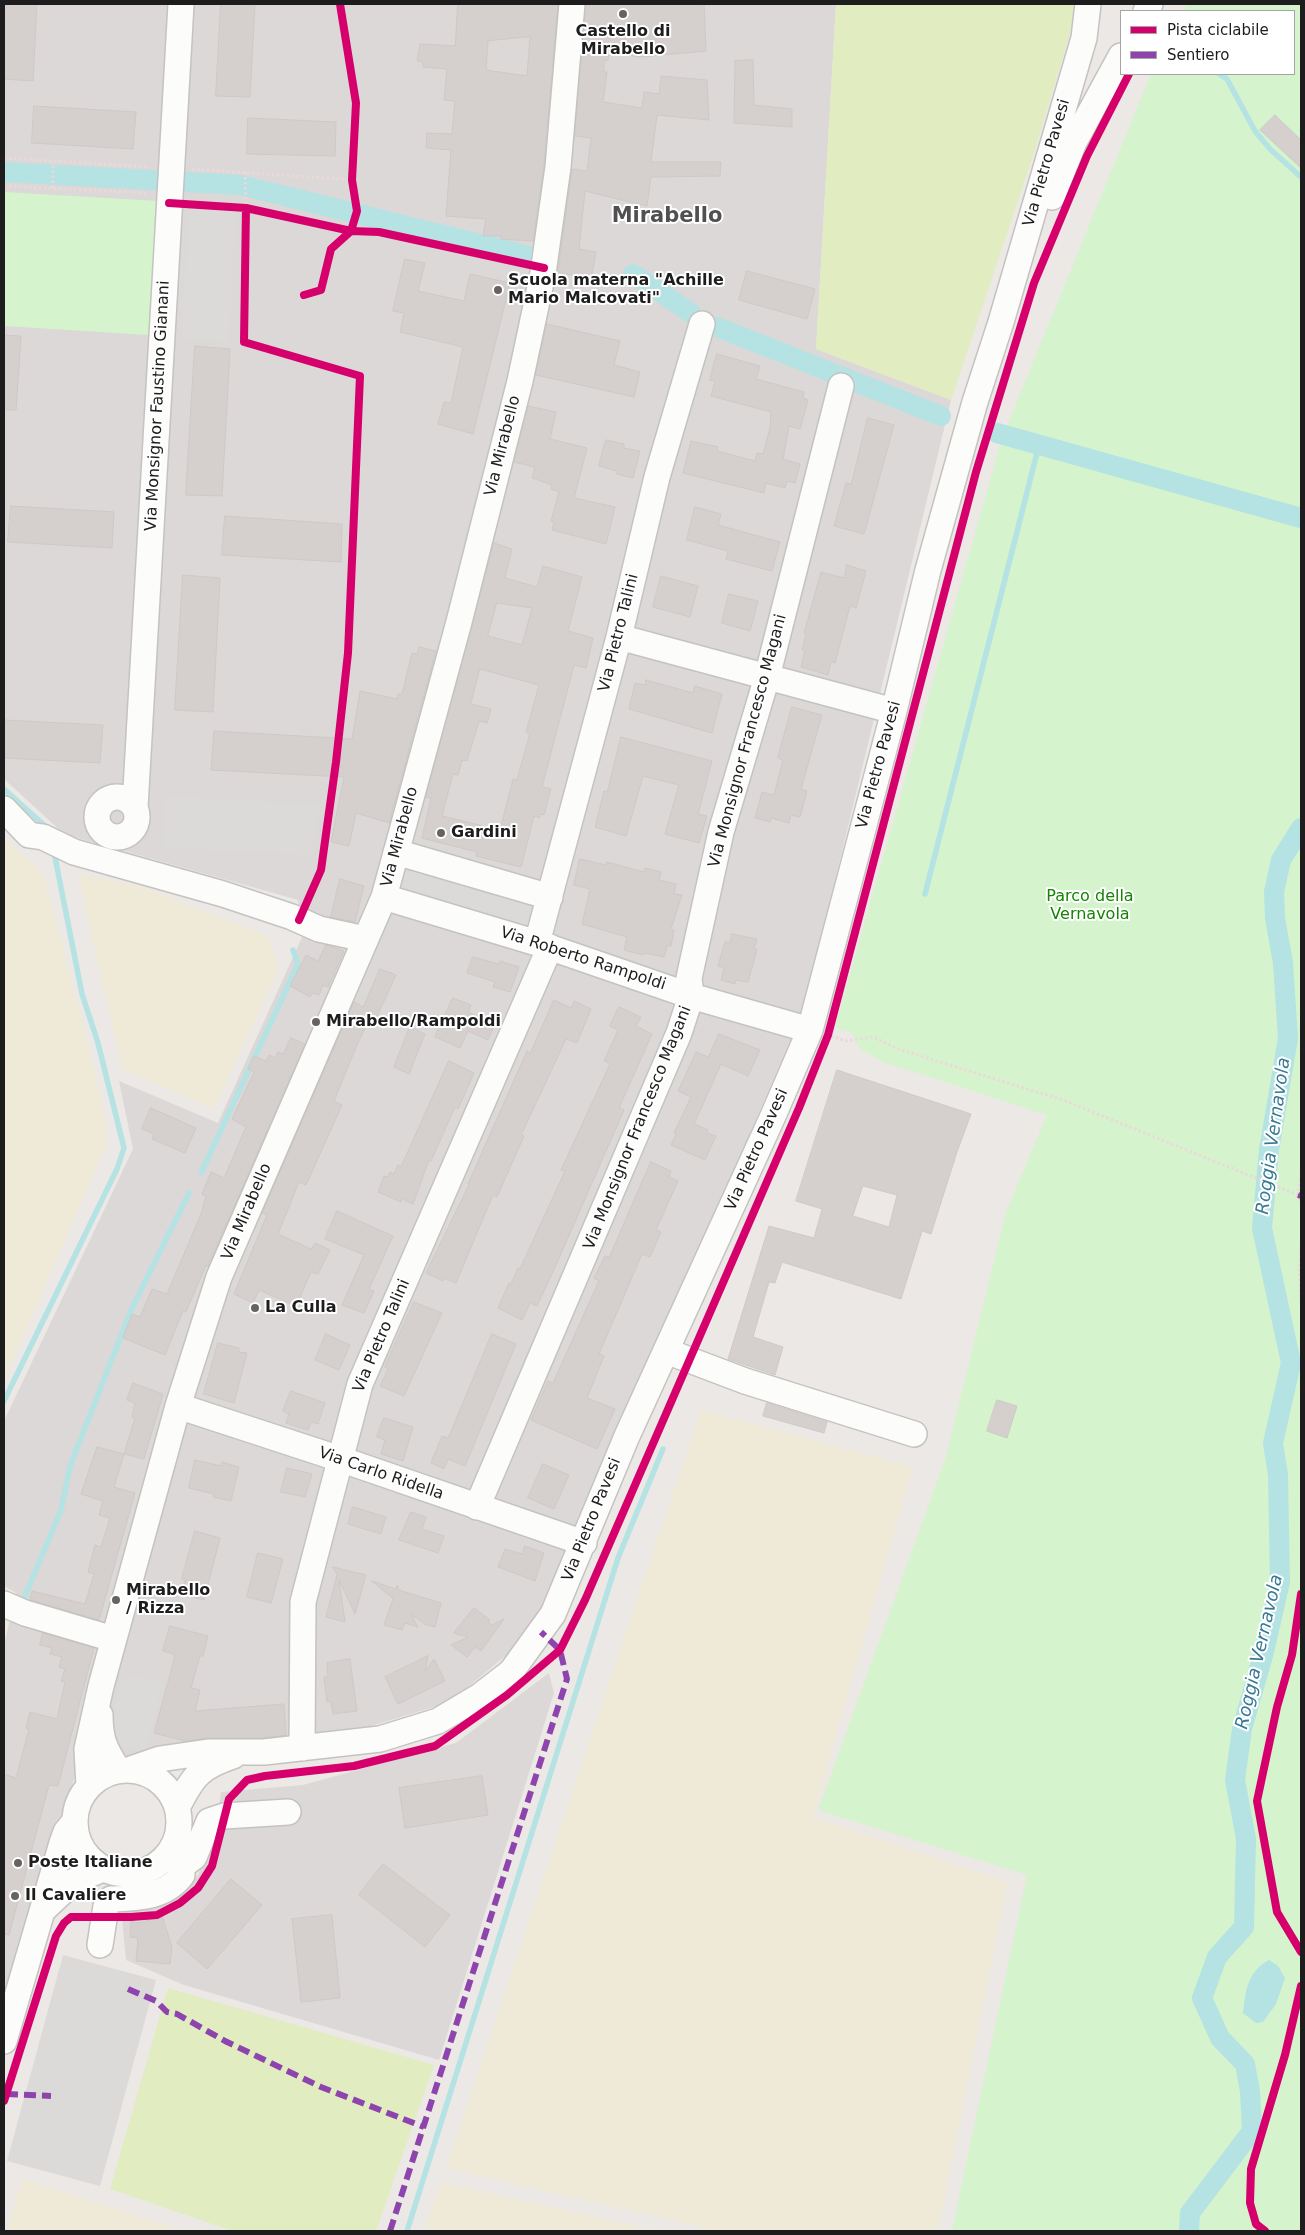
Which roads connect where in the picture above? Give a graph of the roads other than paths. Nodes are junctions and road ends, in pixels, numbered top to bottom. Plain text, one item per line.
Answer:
1 (181, 4) edge
2 (572, 4) edge
3 (1088, 4) edge
4 (1120, 58) edge
5 (1001, 322) junction
6 (702, 324) dead end
7 (841, 386) dead end
8 (619, 637) junction
9 (766, 677) junction
10 (894, 711) junction
11 (134, 807) dead end
12 (4, 809) edge
13 (396, 852) junction
14 (384, 897) junction
15 (550, 897) junction
16 (366, 939) junction
17 (544, 945) junction
18 (691, 996) junction
19 (823, 1034) junction
20 (666, 1351) junction
21 (178, 1406) junction
22 (914, 1434) dead end
23 (340, 1459) junction
24 (477, 1507) junction
25 (584, 1543) junction
26 (4, 1604) edge
27 (113, 1639) junction
28 (101, 1686) junction
29 (302, 1748) junction
30 (244, 1753) junction
31 (124, 1770) junction
32 (89, 1786) junction
33 (178, 1806) junction
34 (288, 1812) dead end
35 (74, 1821) junction
36 (176, 1860) junction
37 (103, 1869) junction
38 (40, 1913) junction
39 (100, 1945) dead end
40 (4, 2041) edge

1 - 11 street, Via Monsignor Faustino Gianani
2 - 13 street, Via Mirabello
3 - 5 street, Via Pietro Pavesi
4 - 5 street, Via Pietro Pavesi
5 - 10 street, Via Pietro Pavesi
6 - 8 street, Via Pietro Talini
7 - 9 street, Via Monsignor Francesco Magani
8 - 9 street
8 - 15 street, Via Pietro Talini
9 - 10 street
9 - 18 street, Via Monsignor Francesco Magani
10 - 19 street, Via Pietro Pavesi
12 - 16 street
13 - 14 street, Via Mirabello
13 - 15 street
14 - 16 street, Via Mirabello
14 - 17 street, Via Roberto Rampoldi
15 - 17 street, Via Pietro Talini
16 - 21 street, Via Mirabello
17 - 18 street, Via Roberto Rampoldi
17 - 23 street, Via Pietro Talini
18 - 19 street, Via Roberto Rampoldi
18 - 24 street, Via Monsignor Francesco Magani
19 - 20 street, Via Pietro Pavesi
20 - 22 street
20 - 25 street, Via Pietro Pavesi
21 - 23 street, Via Carlo Ridella
21 - 27 street, Via Mirabello
23 - 24 street, Via Carlo Ridella
23 - 29 street, Via Pietro Talini
24 - 25 street, Via Carlo Ridella
25 - 29 street, Via Pietro Pavesi
26 - 27 street
27 - 28 street, Via Mirabello
28 - 31 street, Via Mirabello
28 - 32 street, Via Mirabello
29 - 30 street, Via Pietro Pavesi
30 - 31 street, Via Pietro Pavesi
30 - 33 street, Via Pietro Pavesi
31 - 32 street
31 - 33 street
32 - 35 street
33 - 36 street
34 - 36 street
35 - 37 street
35 - 38 street
36 - 37 street
36 - 39 street
37 - 38 street
38 - 40 street

